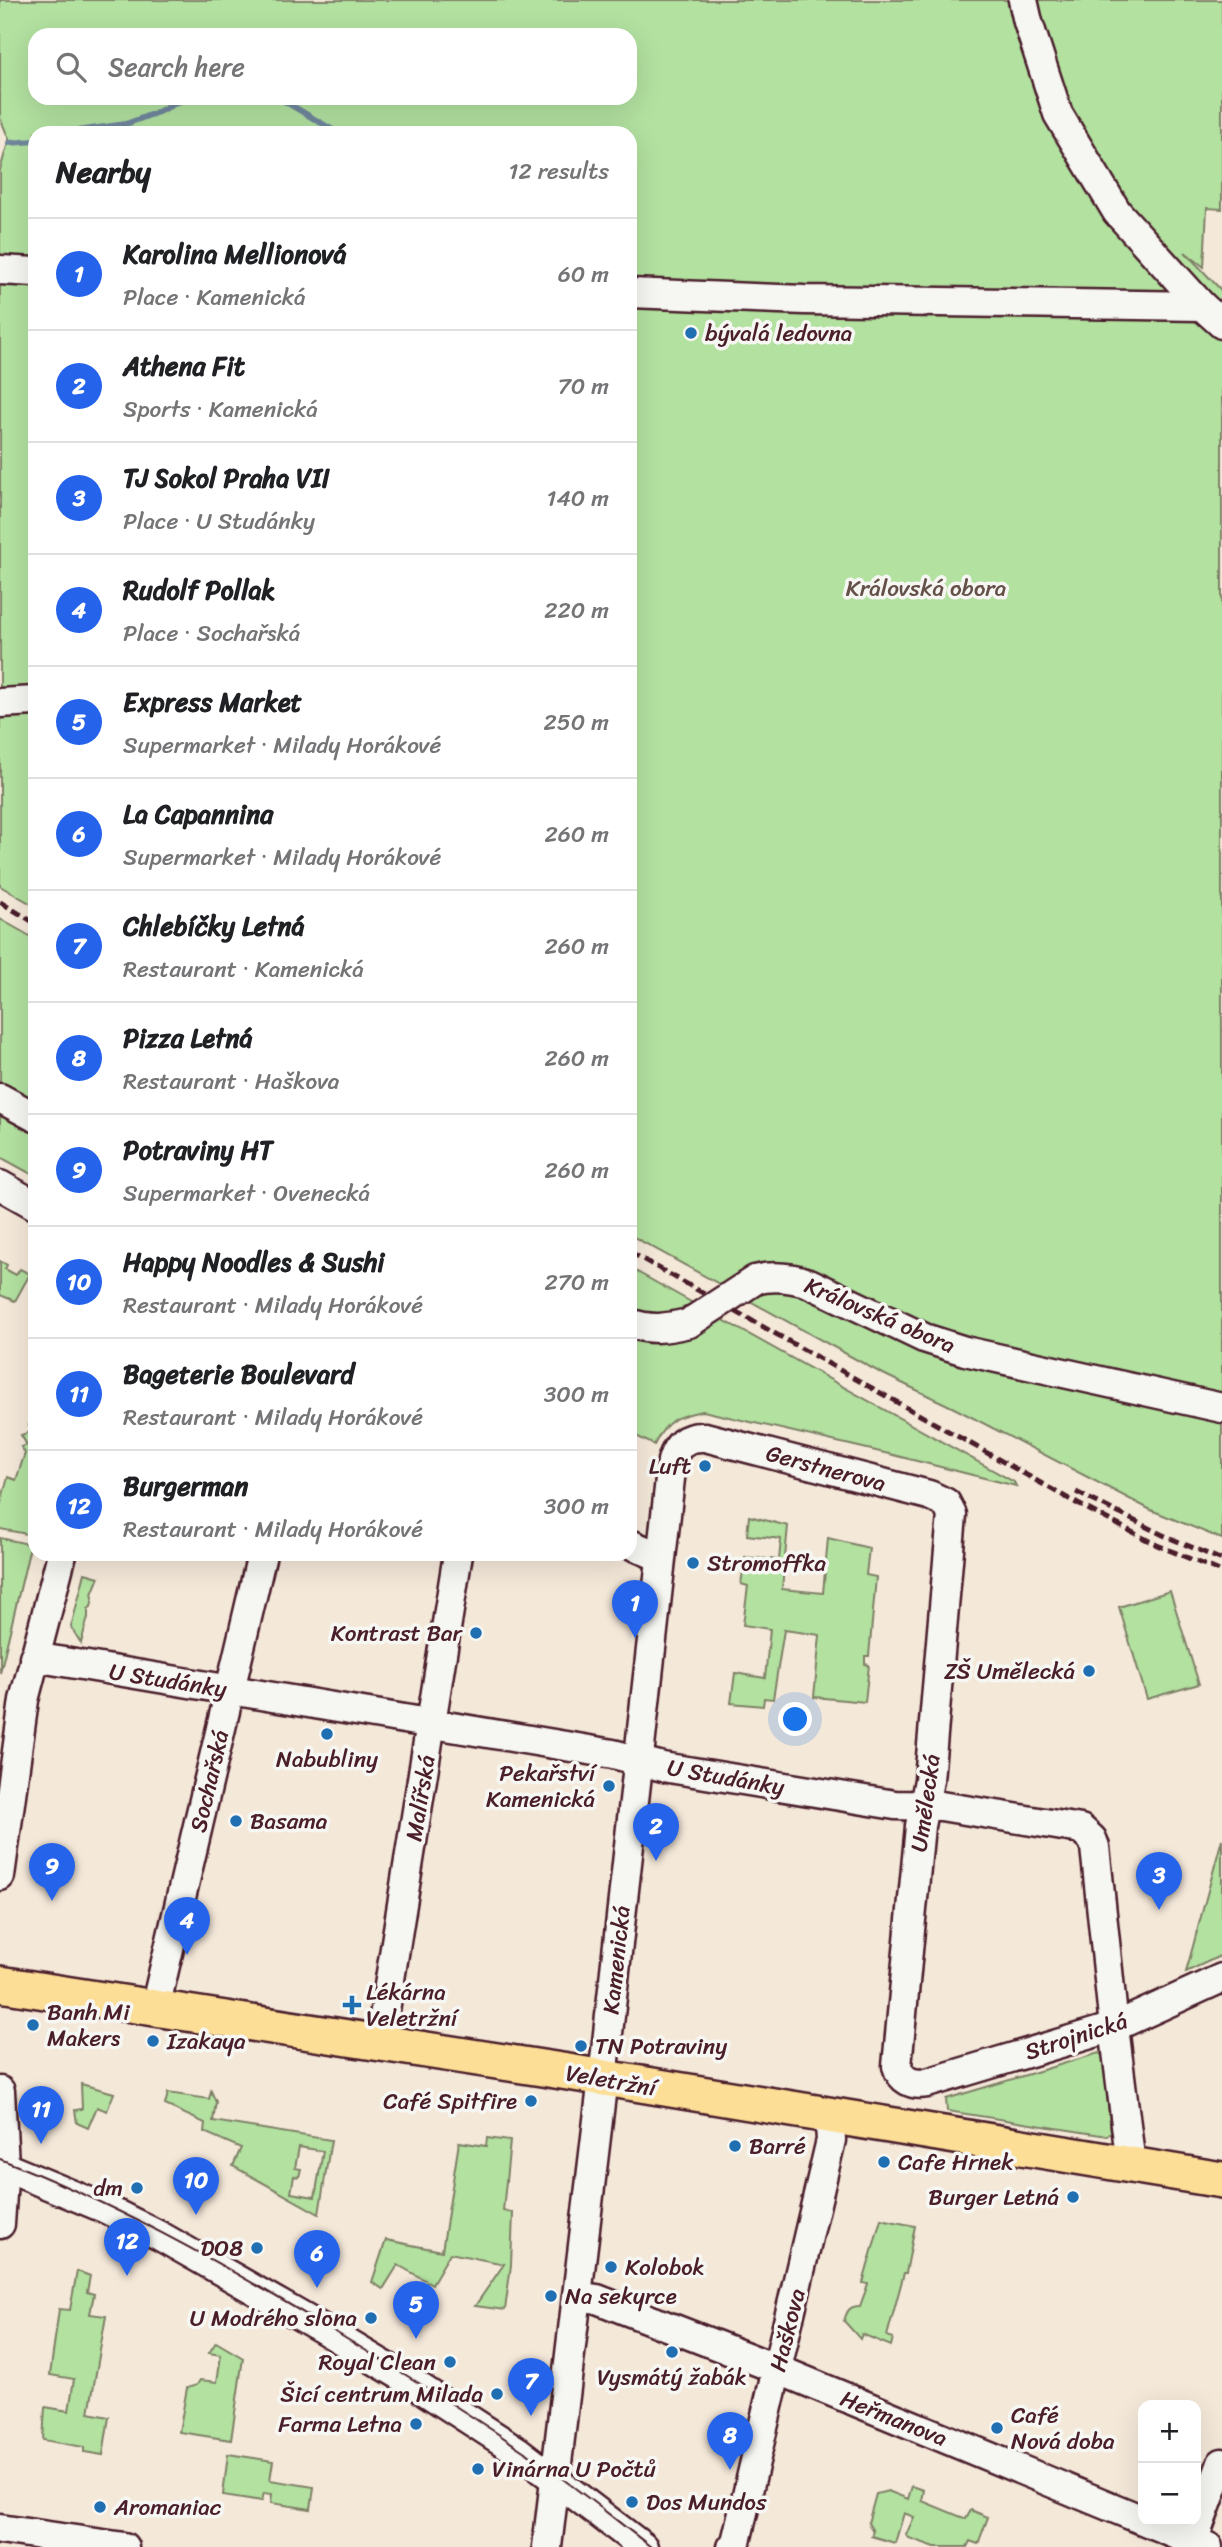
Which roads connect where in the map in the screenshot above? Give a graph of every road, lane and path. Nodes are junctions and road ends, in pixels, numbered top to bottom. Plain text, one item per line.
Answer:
1 (1024, 0) edge
2 (0, 270) edge
3 (28, 272) edge
4 (637, 292) edge
5 (1212, 315) edge
6 (28, 701) edge
7 (0, 703) edge
8 (0, 1098) edge
9 (28, 1113) edge
10 (0, 1185) edge
11 (28, 1201) edge
12 (637, 1325) edge
13 (1222, 1408) edge
14 (705, 1437) joint
15 (946, 1503) joint
16 (637, 1547) edge
17 (660, 1557) junction
18 (60, 1561) edge
19 (260, 1561) edge
20 (457, 1561) edge
21 (34, 1657) junction
22 (230, 1690) junction
23 (431, 1724) junction
24 (638, 1760) junction
25 (922, 1805) junction
26 (0, 1876) edge
27 (1222, 1978) edge
28 (0, 1984) edge
29 (155, 2008) junction
30 (1114, 2027) junction
31 (380, 2042) junction
32 (603, 2078) junction
33 (926, 2083) joint
34 (0, 2091) edge
35 (819, 2115) junction
36 (2, 2165) edge
37 (1131, 2165) junction
38 (1222, 2180) edge
39 (0, 2224) edge
40 (577, 2296) junction
41 (778, 2370) junction
42 (1222, 2463) edge
43 (554, 2478) junction
44 (0, 2529) edge
45 (1198, 2545) edge
46 (124, 2547) edge
47 (547, 2547) edge
48 (643, 2547) edge
49 (732, 2547) edge

1 - 5 street
2 - 3 street
4 - 5 street
6 - 7 street
8 - 9 street
10 - 11 street
12 - 13 street, Královská obora, bridge
14 - 15 street, Gerstnerova
14 - 17 street, Kamenická
15 - 25 street, Umělecká
16 - 17 street
17 - 24 street, Kamenická
18 - 21 street
19 - 22 street, Sochařská
20 - 23 street, Malířská
21 - 22 street, U Studánky
21 - 26 street
22 - 23 street, U Studánky
22 - 29 street, Sochařská
23 - 24 street, U Studánky
23 - 31 street, Malířská
24 - 25 street, U Studánky
24 - 32 street, Kamenická
25 - 30 street, U Studánky
25 - 33 street, Umělecká
27 - 30 street, Strojnická
28 - 29 main road, Veletržní
29 - 31 main road, Veletržní
30 - 33 street, Strojnická
30 - 37 street, U Studánky
31 - 32 main road, Veletržní
32 - 35 main road, Veletržní
32 - 40 street, Kamenická
34 - 36 street
35 - 37 main road, Veletržní
35 - 41 street, Haškova
36 - 39 street
36 - 43 street
37 - 38 main road, Veletržní
40 - 41 street, Heřmanova
40 - 43 street, Kamenická
41 - 45 street, Heřmanova
41 - 49 street, Haškova
42 - 45 street
43 - 47 street, Kamenická
43 - 48 street
44 - 46 street

